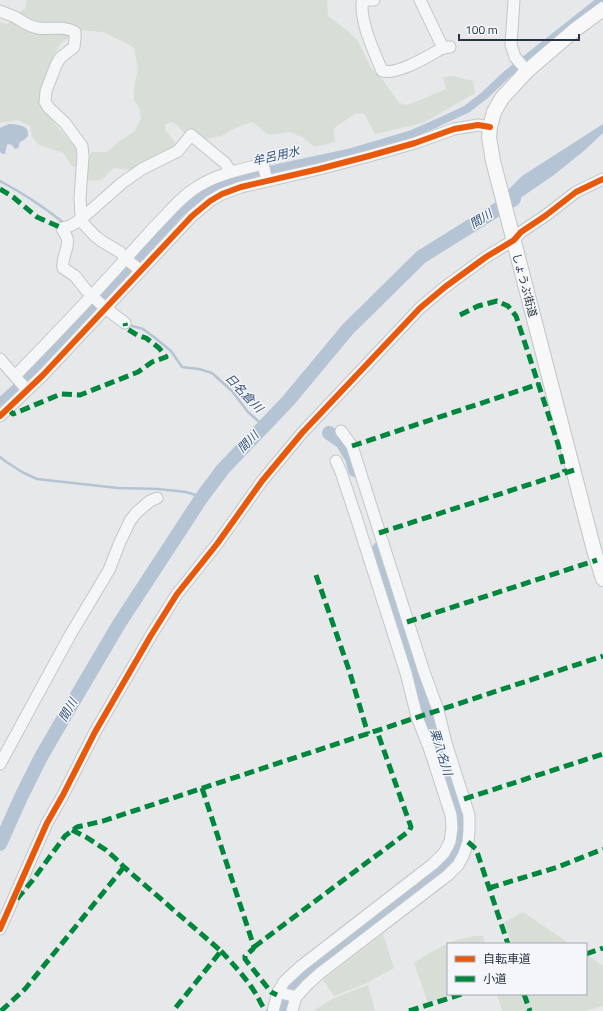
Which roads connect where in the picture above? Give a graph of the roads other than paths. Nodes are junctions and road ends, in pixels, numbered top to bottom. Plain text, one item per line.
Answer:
1 (374, 0) edge
2 (420, 0) edge
3 (514, 0) edge
4 (603, 9) edge
5 (0, 11) edge
6 (527, 71) junction
7 (490, 127) junction
8 (231, 172) junction
9 (265, 175) junction
10 (603, 179) edge
11 (80, 220) junction
12 (513, 237) junction
13 (133, 264) junction
14 (98, 302) junction
15 (125, 323) dead end
16 (0, 359) edge
17 (21, 383) junction
18 (0, 416) edge
19 (341, 431) dead end
20 (336, 461) dead end
21 (157, 498) dead end
22 (598, 549) edge
23 (603, 579) edge
24 (0, 764) edge
25 (0, 929) edge
26 (279, 992) junction
27 (295, 997) junction
28 (273, 1011) edge
29 (292, 1011) edge

1 - 2 street
3 - 6 street
4 - 6 main road, しょうぶ街道
5 - 11 street
6 - 7 main road, しょうぶ街道
7 - 9 street
7 - 12 main road, しょうぶ街道
8 - 9 street
8 - 11 street
8 - 13 street
9 - 13 street
10 - 12 street
11 - 13 street
11 - 14 street
12 - 22 main road, しょうぶ街道
12 - 25 street
13 - 14 street
13 - 14 street
14 - 15 street
14 - 17 street
14 - 17 street
16 - 17 street
17 - 18 street
19 - 27 street
20 - 26 street
21 - 24 street
22 - 23 main road, しょうぶ街道
26 - 27 street
26 - 28 street
27 - 29 street

